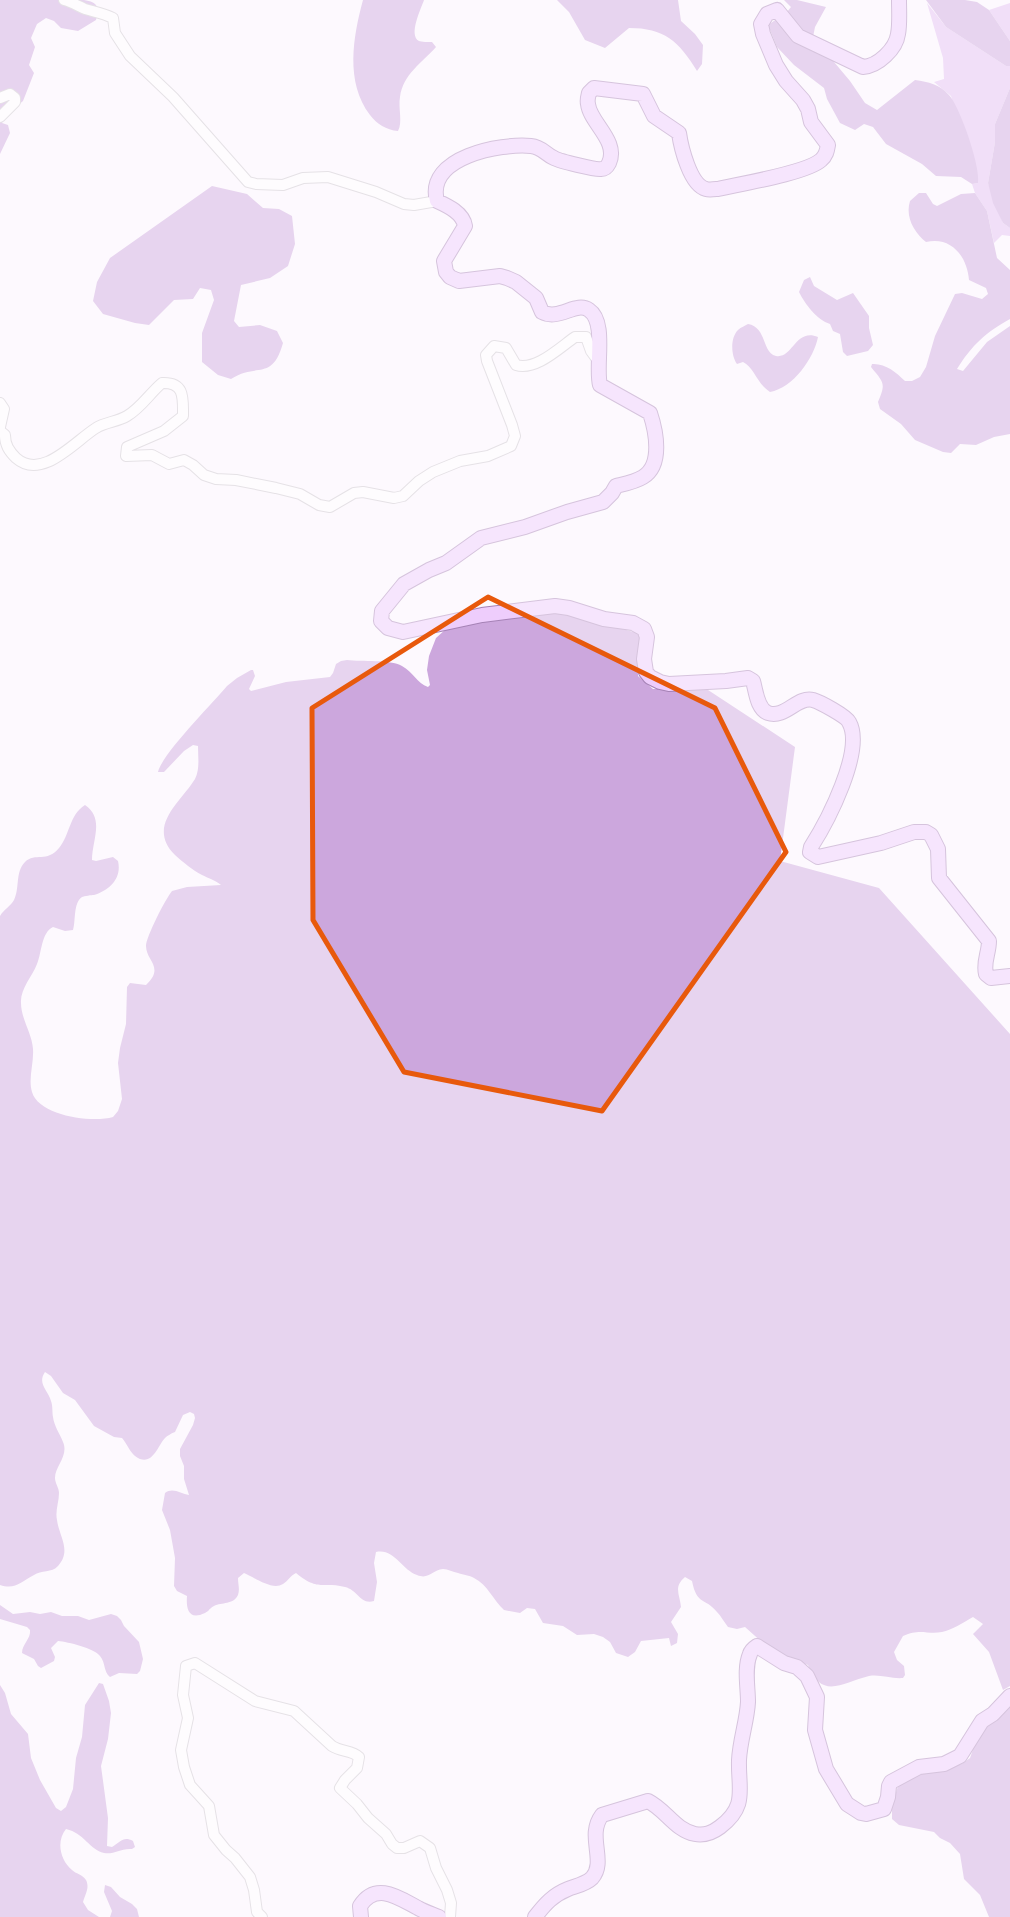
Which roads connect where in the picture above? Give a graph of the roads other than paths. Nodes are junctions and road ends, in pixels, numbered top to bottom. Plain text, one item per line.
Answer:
1 (64, 0) edge
2 (899, 0) edge
3 (0, 98) edge
4 (0, 117) edge
5 (437, 201) junction
6 (599, 362) junction
7 (0, 403) edge
8 (0, 429) edge
9 (1010, 976) edge
10 (1010, 1696) edge
11 (262, 1917) edge
12 (361, 1917) edge
13 (439, 1917) edge
14 (450, 1917) edge
15 (535, 1917) edge

1 - 5 street
2 - 5 main road
3 - 4 street
5 - 6 main road
6 - 8 street
6 - 9 main road
7 - 8 street
10 - 15 main road
11 - 14 street
12 - 13 main road

